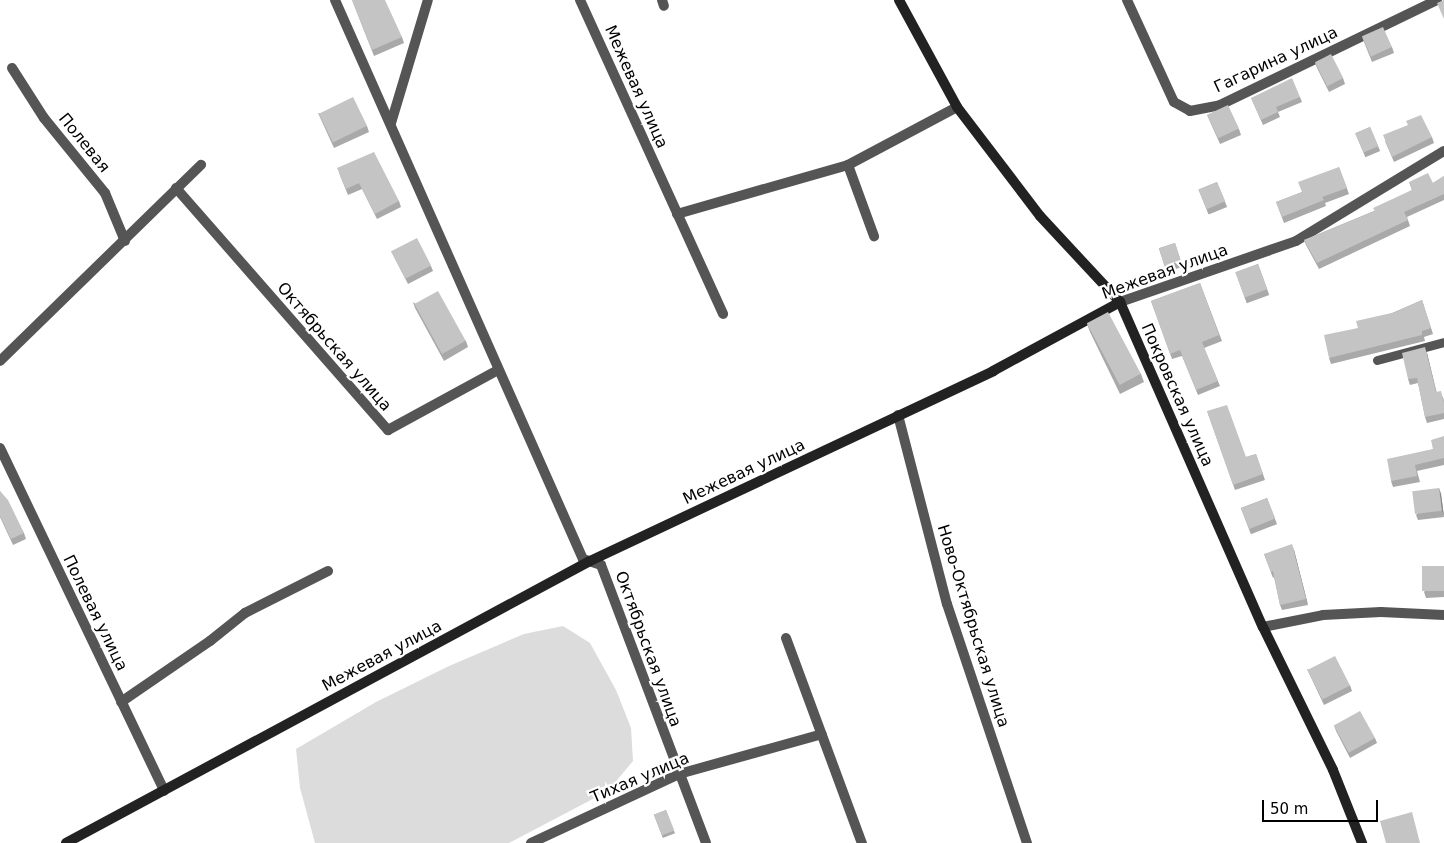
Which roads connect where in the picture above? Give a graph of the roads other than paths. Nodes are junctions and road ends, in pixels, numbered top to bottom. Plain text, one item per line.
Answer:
1 (335, 0) edge
2 (428, 0) edge
3 (580, 0) edge
4 (899, 0) edge
5 (1127, 0) edge
6 (1437, 0) edge
7 (12, 68) dead end
8 (957, 107) junction
9 (391, 123) junction
10 (1444, 151) edge
11 (201, 165) dead end
12 (848, 165) junction
13 (176, 188) junction
14 (677, 214) junction
15 (874, 236) dead end
16 (126, 241) junction
17 (1120, 302) junction
18 (723, 314) dead end
19 (1444, 342) edge
20 (1377, 360) dead end
21 (0, 361) edge
22 (498, 370) junction
23 (898, 415) junction
24 (0, 448) edge
25 (590, 561) junction
26 (328, 571) dead end
27 (1444, 614) edge
28 (1263, 626) junction
29 (786, 638) dead end
30 (121, 702) junction
31 (822, 734) junction
32 (679, 774) junction
33 (164, 791) junction
34 (66, 843) edge
35 (531, 843) edge
36 (706, 843) edge
37 (862, 843) edge
38 (1027, 843) edge
39 (1362, 843) edge

1 - 9 street, Октябрьская улица
2 - 9 street
3 - 14 street, Межевая улица
4 - 8 street, Покровская улица
5 - 6 street, Гагарина улица
7 - 16 street, Полевая
8 - 12 street
8 - 17 street, Покровская улица
9 - 22 street, Октябрьская улица
10 - 17 street, Межевая улица
11 - 13 street
12 - 14 street
12 - 15 street
13 - 16 street
13 - 22 street, Октябрьская улица
14 - 18 street, Межевая улица
16 - 21 street
17 - 23 street, Межевая улица
17 - 28 street, Покровская улица
19 - 20 lane
22 - 25 street, Октябрьская улица
23 - 25 street, Межевая улица
23 - 38 street, Ново-Октябрьская улица
24 - 30 street, Полевая улица
25 - 32 street, Октябрьская улица
25 - 33 street, Межевая улица
26 - 30 street
27 - 28 street
28 - 39 street, Покровская улица
29 - 31 street
30 - 33 street, Полевая улица
31 - 32 street, Тихая улица
31 - 37 street
32 - 35 street, Тихая улица
32 - 36 street, Октябрьская улица
33 - 34 street, Межевая улица

